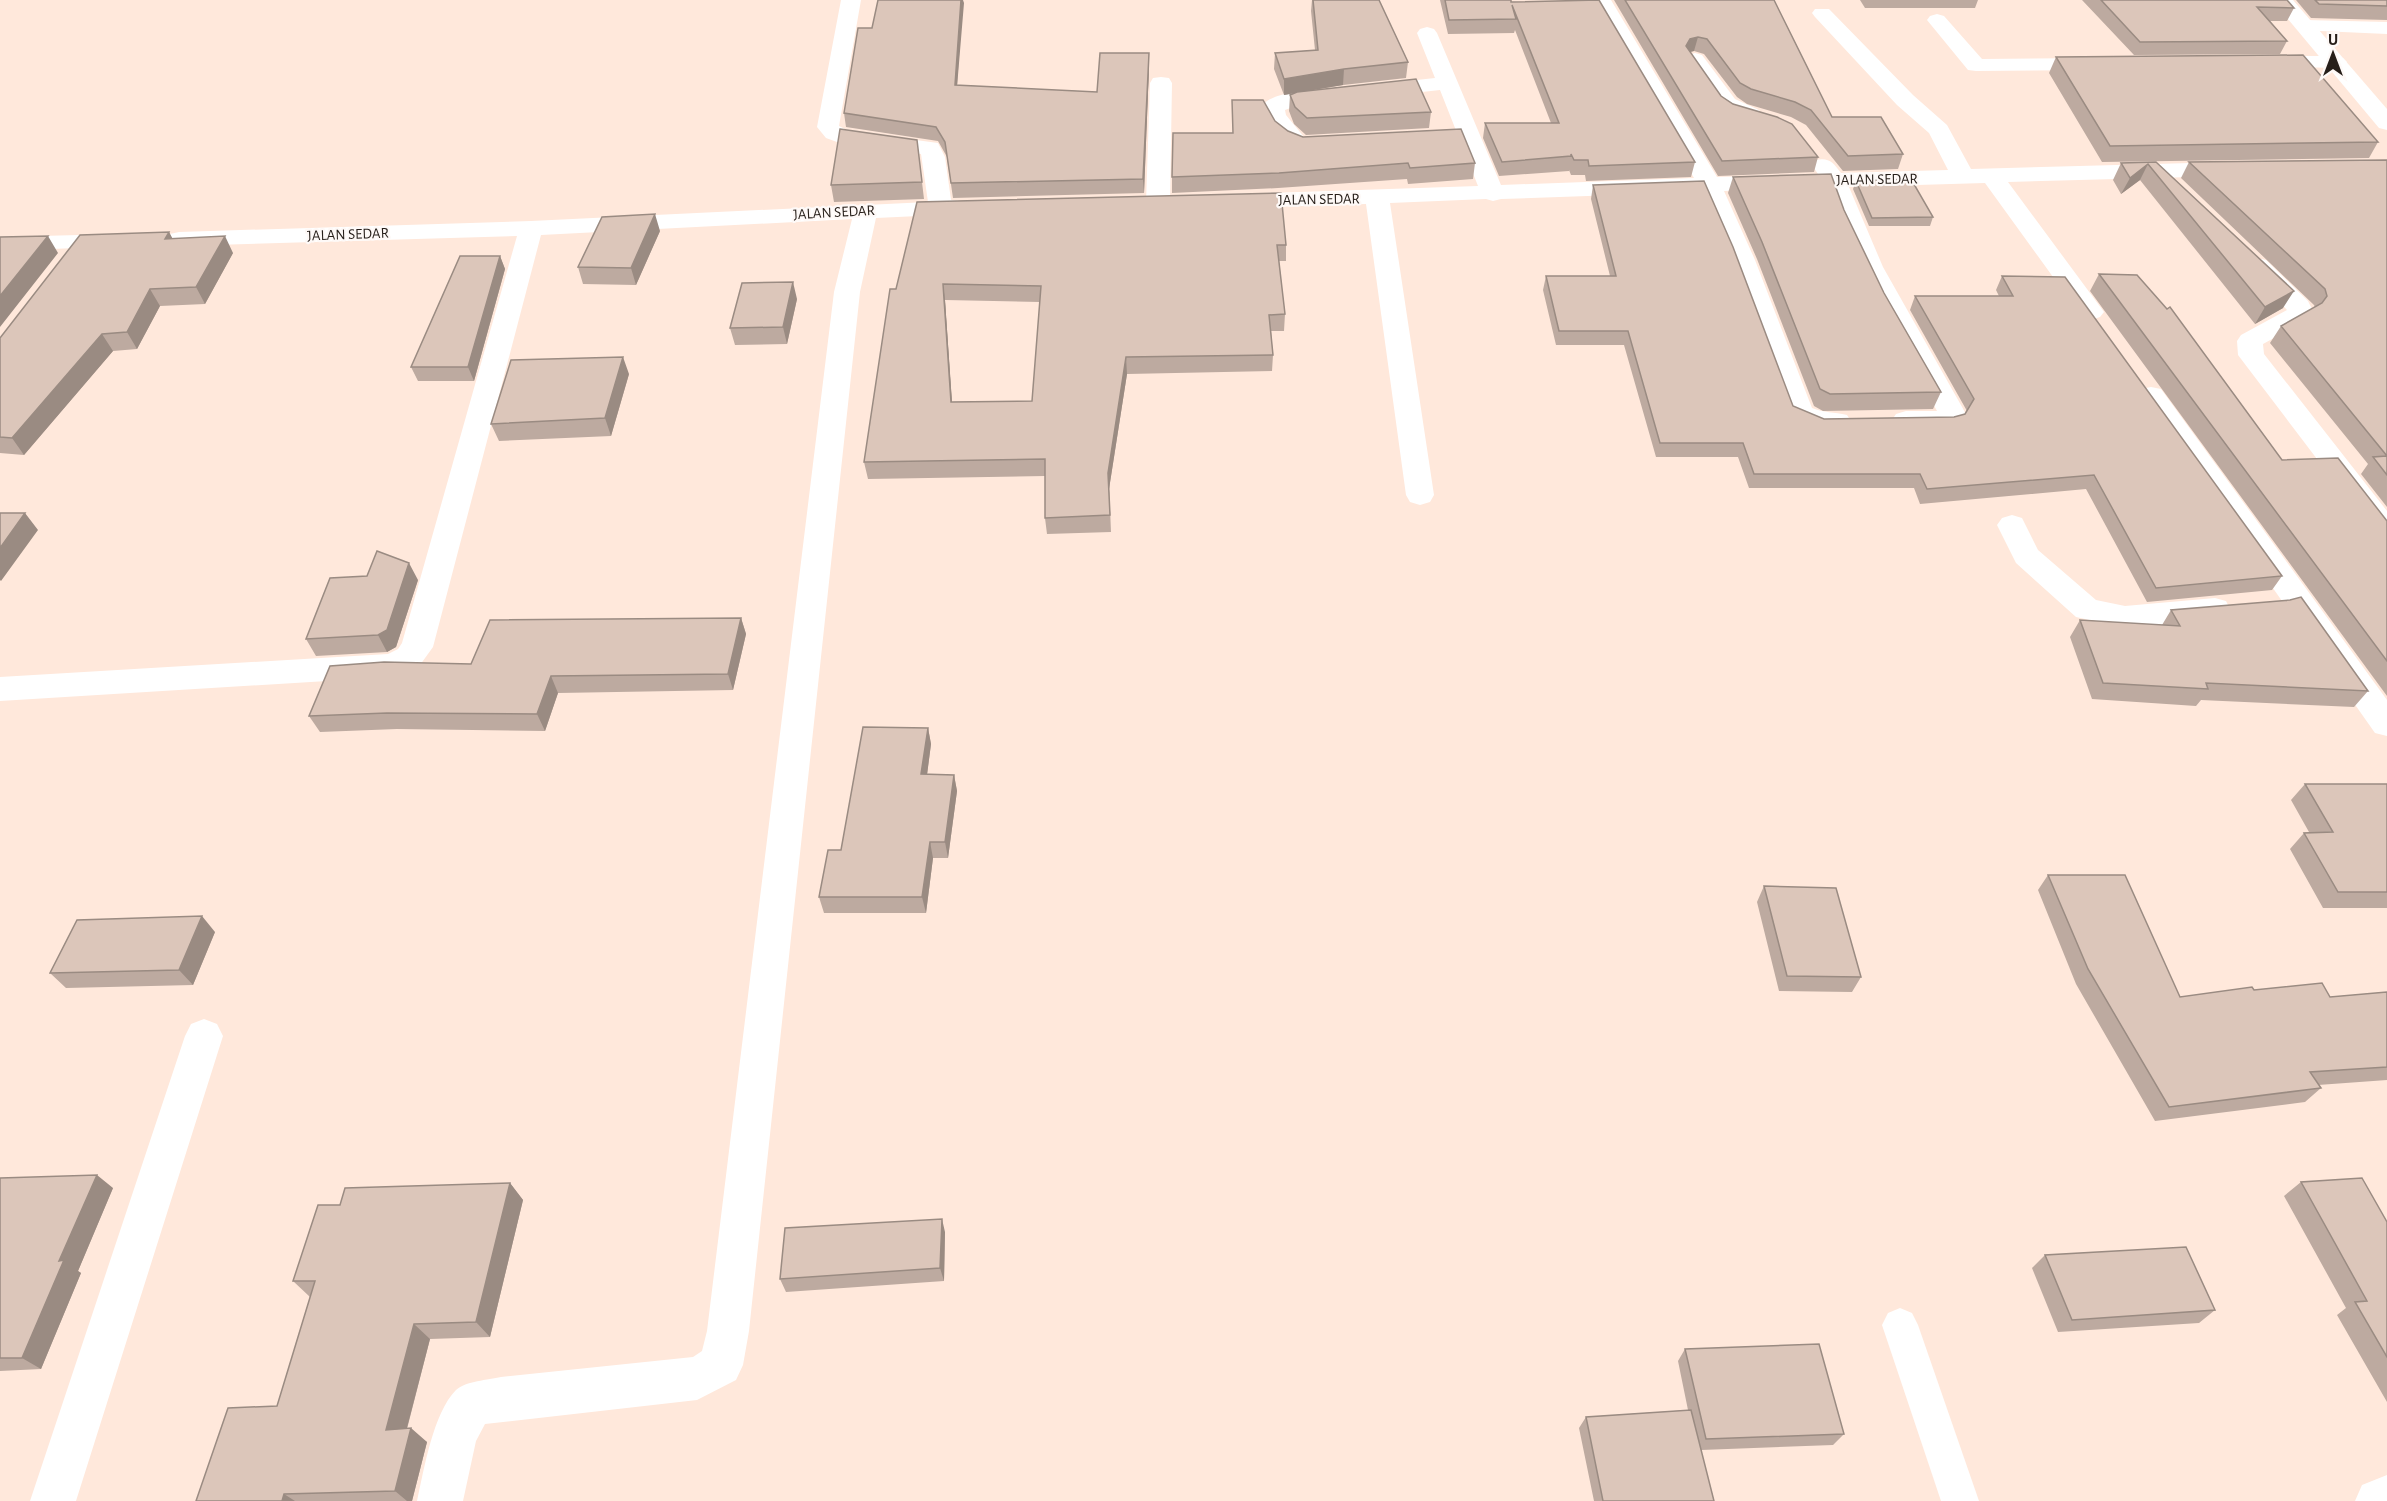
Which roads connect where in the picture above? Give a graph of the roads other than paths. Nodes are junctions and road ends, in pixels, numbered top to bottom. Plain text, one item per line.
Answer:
1 (851, 0) edge
2 (1601, 0) edge
3 (2282, 0) edge
4 (1822, 13) dead end
5 (1937, 20) dead end
6 (2306, 26) junction
7 (2387, 28) edge
8 (1427, 33) dead end
9 (1695, 59) edge
10 (2240, 62) edge
11 (2336, 62) junction
12 (2120, 63) edge
13 (1161, 83) dead end
14 (1447, 83) junction
15 (2383, 113) edge
16 (1773, 121) edge
17 (1468, 135) junction
18 (1444, 136) edge
19 (1337, 143) edge
20 (1810, 148) edge
21 (2248, 168) edge
22 (2155, 169) junction
23 (1991, 175) junction
24 (1963, 177) junction
25 (1835, 180) junction
26 (1710, 185) junction
27 (1493, 194) junction
28 (2181, 194) edge
29 (1377, 198) junction
30 (1216, 201) edge
31 (1158, 203) edge
32 (940, 207) junction
33 (986, 207) edge
34 (866, 211) junction
35 (531, 228) junction
36 (82, 242) junction
37 (0, 244) edge
38 (2240, 249) edge
39 (61, 269) edge
40 (2109, 337) edge
41 (2137, 375) edge
42 (1420, 495) dead end
43 (2012, 525) dead end
44 (2387, 531) edge
45 (2296, 595) junction
46 (0, 689) edge
47 (2387, 724) edge
48 (204, 1036) dead end
49 (1900, 1325) dead end
50 (2387, 1498) edge
51 (53, 1501) edge
52 (440, 1501) edge
53 (1960, 1501) edge
54 (2378, 1501) edge

1 - 32 street
2 - 26 street
3 - 6 street
4 - 24 street
5 - 12 street
6 - 7 street
6 - 11 street
8 - 14 street
9 - 16 street
10 - 11 street
11 - 15 street
13 - 31 street
14 - 17 street
14 - 19 street
17 - 18 street
17 - 27 street
20 - 25 street
21 - 22 street, JALAN SEDAR
22 - 23 street, JALAN SEDAR
22 - 28 street
23 - 24 street, JALAN SEDAR
23 - 40 street
24 - 25 street, JALAN SEDAR
25 - 26 street, JALAN SEDAR
25 - 26 street
26 - 27 street, JALAN SEDAR
27 - 29 street, JALAN SEDAR
29 - 30 street, JALAN SEDAR
29 - 42 street
32 - 33 street, JALAN SEDAR
32 - 34 street, JALAN SEDAR
34 - 35 street, JALAN SEDAR
34 - 52 street
35 - 36 street, JALAN SEDAR
35 - 46 street
36 - 37 street, JALAN SEDAR
36 - 39 street
38 - 44 street
41 - 45 street
43 - 45 street
45 - 47 street
48 - 51 street
49 - 53 lane
50 - 54 street

